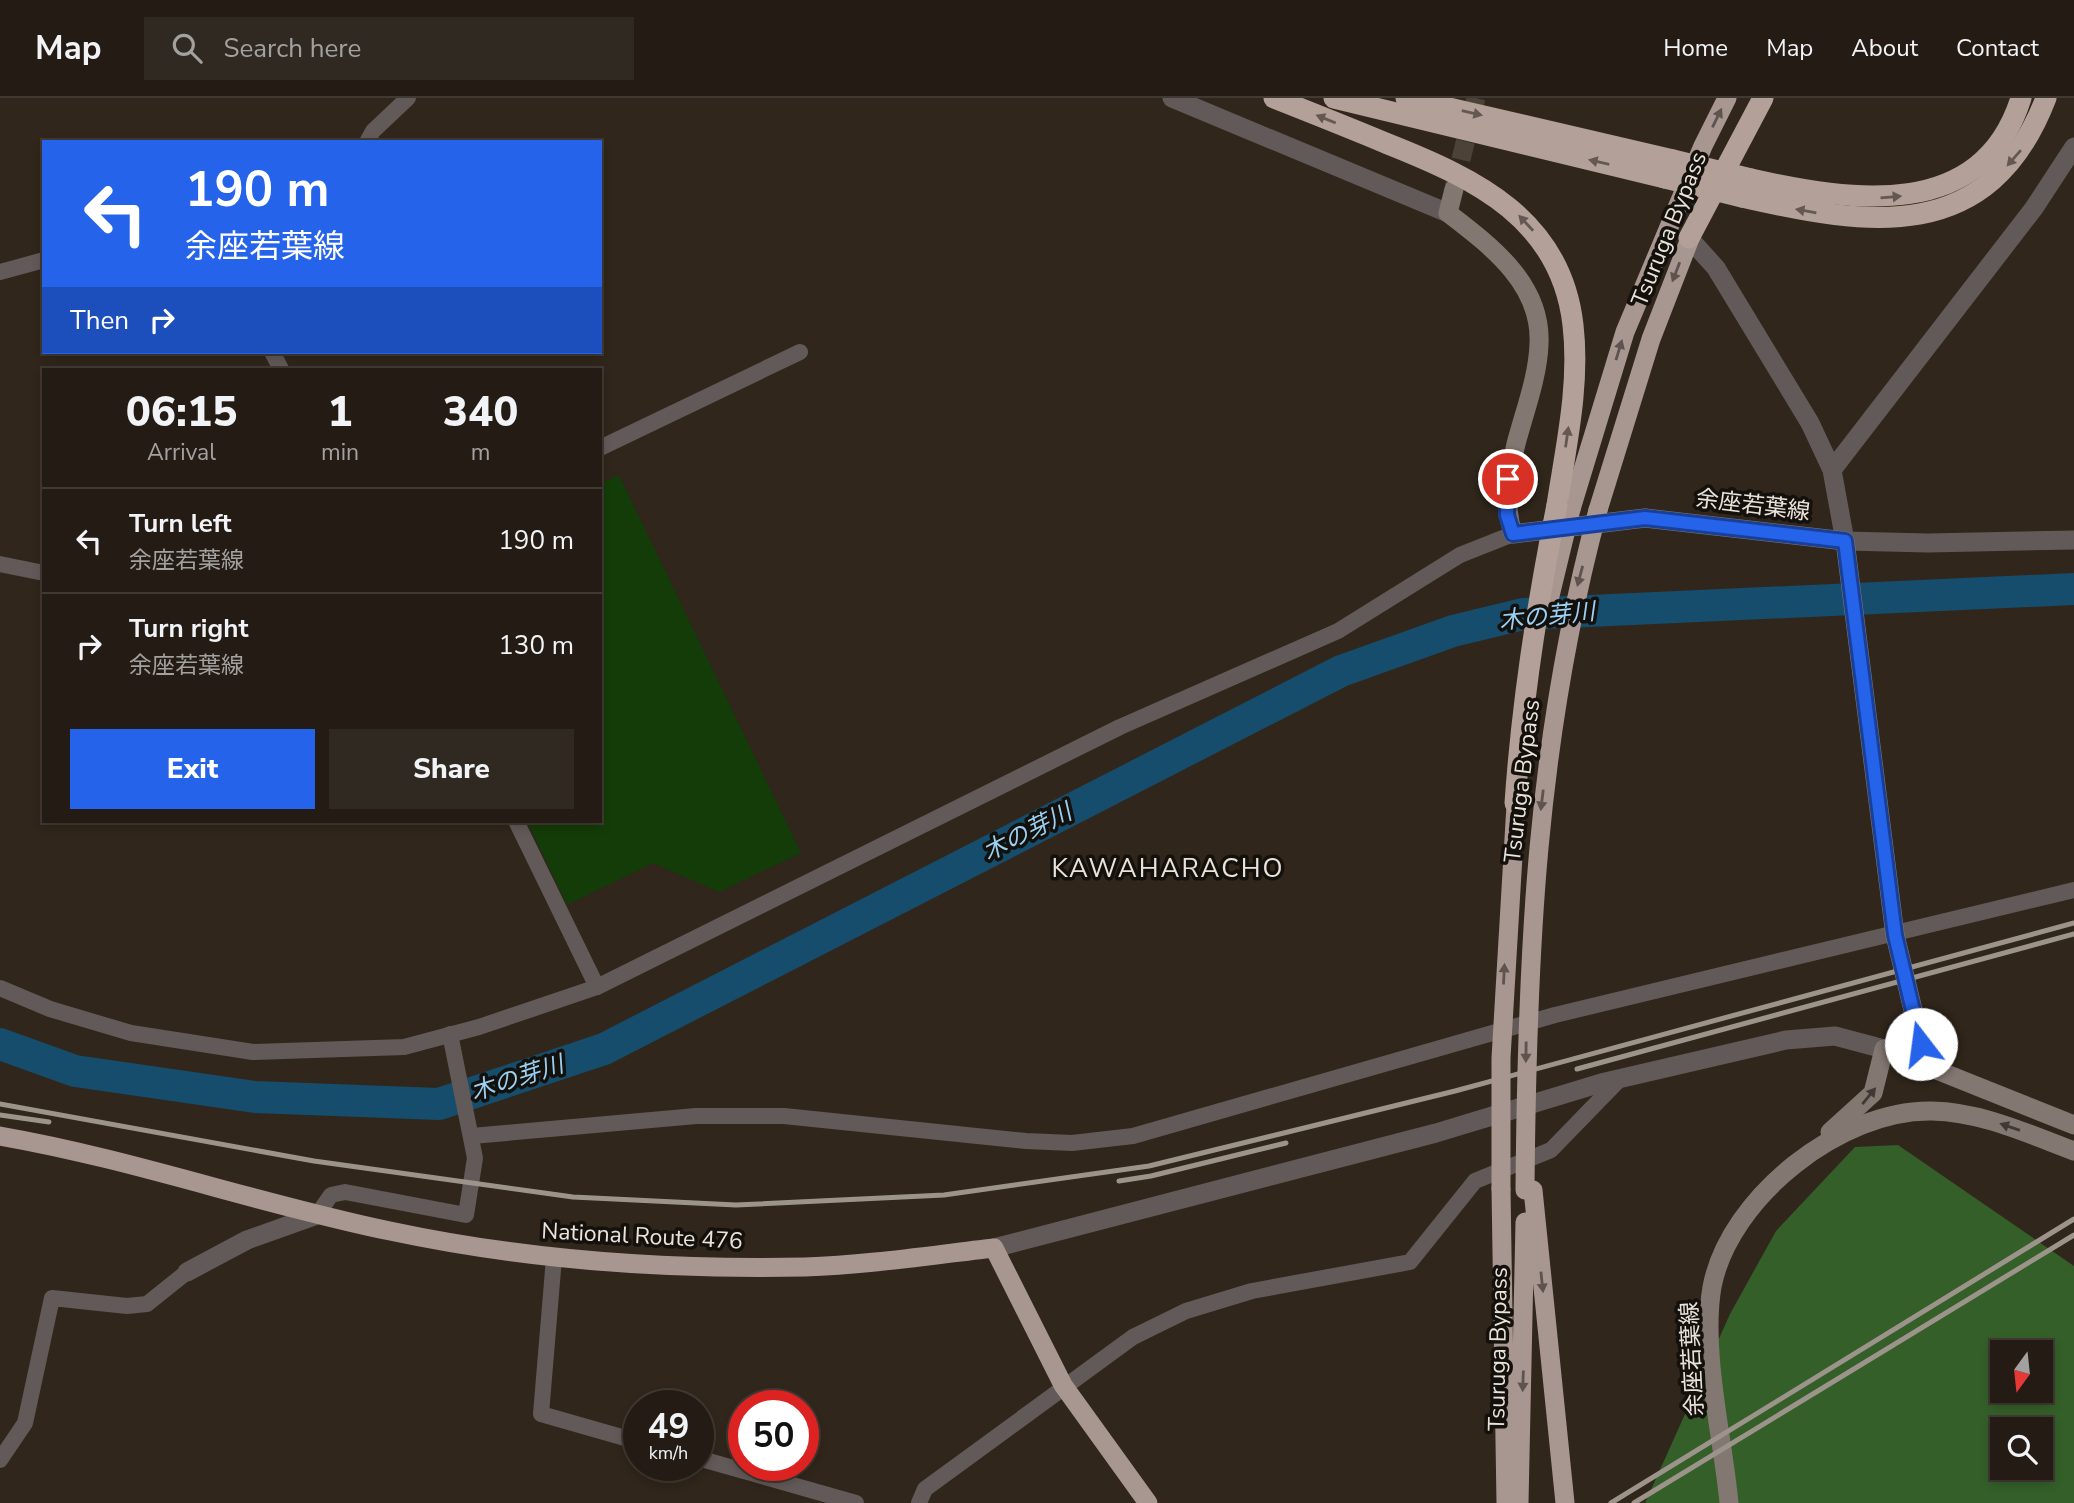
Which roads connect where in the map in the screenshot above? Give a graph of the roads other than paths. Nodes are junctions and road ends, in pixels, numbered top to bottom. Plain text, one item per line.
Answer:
1 (408, 98) edge
2 (1172, 98) edge
3 (1274, 98) edge
4 (1334, 98) edge
5 (1406, 98) edge
6 (1727, 98) edge
7 (1753, 98) edge
8 (1763, 98) edge
9 (2021, 98) edge
10 (2046, 98) edge
11 (368, 140) edge
12 (2074, 147) edge
13 (1669, 169) junction
14 (1746, 188) junction
15 (1454, 189) tunnel mouth
16 (1448, 213) junction
17 (1689, 238) junction
18 (42, 261) edge
19 (0, 272) edge
20 (800, 352) dead end
21 (602, 447) edge
22 (1832, 470) junction
23 (1564, 507) junction
24 (1513, 534) junction
25 (2074, 540) edge
26 (1845, 541) junction
27 (0, 564) edge
28 (42, 573) edge
29 (1515, 803) joint
30 (517, 823) edge
31 (2074, 890) edge
32 (1895, 935) junction
33 (597, 987) junction
34 (0, 988) edge
35 (450, 1034) junction
36 (1884, 1049) junction
37 (1926, 1064) junction
38 (1620, 1079) junction
39 (2074, 1125) edge
40 (471, 1131) junction
41 (0, 1136) edge
42 (2074, 1151) edge
43 (1802, 1160) junction
44 (1529, 1190) junction
45 (317, 1215) junction
46 (994, 1248) junction
47 (554, 1258) junction
48 (187, 1272) joint
49 (1063, 1385) junction
50 (623, 1437) edge
51 (0, 1460) edge
52 (714, 1463) edge
53 (856, 1503) edge
54 (919, 1503) edge
55 (1148, 1503) edge
56 (1504, 1503) edge
57 (1520, 1503) edge
58 (1565, 1503) edge
59 (1729, 1503) edge

1 - 11 street
2 - 16 street
23 -> 3 highway
13 -> 4 highway
5 -> 13 highway
23 -> 6 highway, Tsuruga Bypass
7 - 17 highway, Tsuruga Bypass
8 - 17 highway
14 -> 9 highway
10 -> 14 highway
12 - 22 street
13 - 14 highway, bridge
15 - 16 main road
16 - 24 main road
17 - 22 street
17 -> 44 highway, Tsuruga Bypass, bridge
18 - 19 street
20 - 21 street
22 - 26 street
23 - 29 highway, bridge
24 - 26 main road, 余座若葉線
24 - 33 street
25 - 26 street
26 - 32 main road
27 - 28 street
56 -> 29 highway, Tsuruga Bypass, bridge
30 - 33 street
31 - 32 street
32 - 37 main road
32 - 40 street
33 - 35 street
34 - 35 street
35 - 40 street
36 - 37 main road
36 - 38 street
43 -> 36 main road, 余座若葉線
37 - 39 main road
38 - 46 street
38 - 49 street
40 - 45 street
41 - 45 highway, National Route 476
42 -> 43 main road, 余座若葉線
43 - 59 main road, 余座若葉線
44 -> 57 highway, Tsuruga Bypass
44 -> 58 highway
45 - 47 highway, National Route 476
45 - 48 street
46 - 47 highway, National Route 476
46 - 49 highway
47 - 50 street
48 - 51 street
49 - 54 street
49 - 55 highway
52 - 53 street

